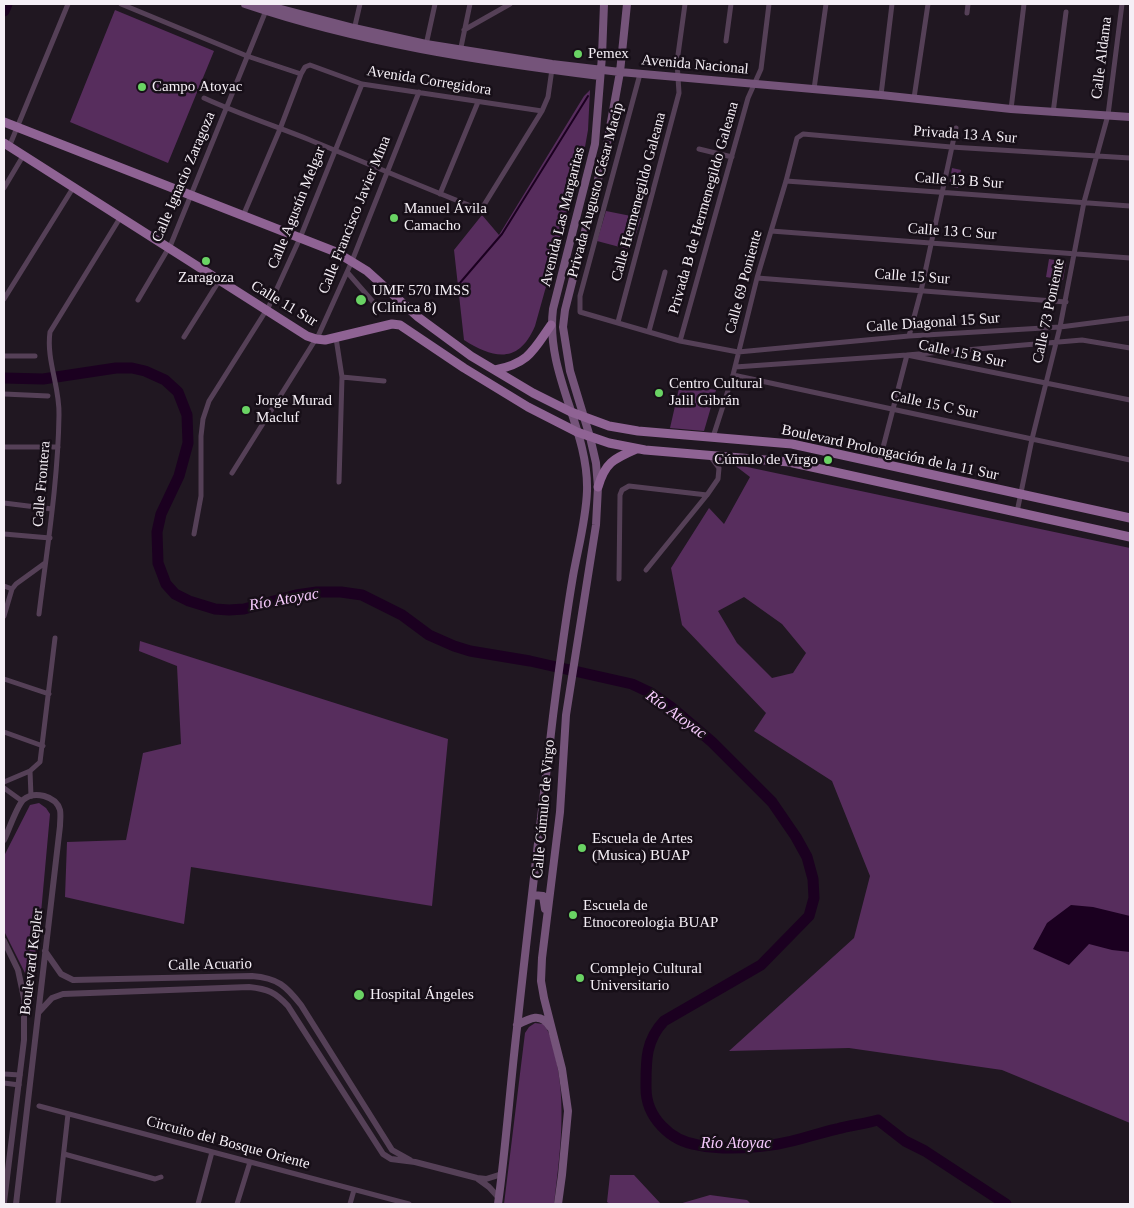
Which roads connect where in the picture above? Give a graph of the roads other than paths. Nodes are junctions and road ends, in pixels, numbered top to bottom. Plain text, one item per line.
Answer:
1 (68, 4) edge
2 (121, 4) edge
3 (245, 4) edge
4 (360, 4) edge
5 (435, 4) edge
6 (470, 4) edge
7 (510, 4) edge
8 (604, 4) edge
9 (627, 4) edge
10 (686, 4) edge
11 (731, 4) edge
12 (769, 4) edge
13 (826, 4) edge
14 (892, 4) edge
15 (928, 4) edge
16 (968, 4) edge
17 (1024, 4) edge
18 (1122, 4) edge
19 (266, 6) edge
20 (1066, 12) dead end
21 (967, 13) dead end
22 (464, 30) junction
23 (353, 31) junction
24 (726, 41) dead end
25 (425, 47) junction
26 (460, 54) junction
27 (247, 56) junction
28 (552, 66) junction
29 (620, 72) junction
30 (601, 73) junction
31 (301, 74) junction
32 (640, 74) junction
33 (679, 77) junction
34 (754, 83) junction
35 (362, 84) junction
36 (814, 89) junction
37 (419, 92) junction
38 (881, 95) junction
39 (204, 98) dead end
40 (914, 98) junction
41 (478, 102) junction
42 (226, 108) junction
43 (1010, 109) junction
44 (542, 111) junction
45 (1053, 113) junction
46 (1108, 115) junction
47 (1130, 117) edge
48 (4, 122) edge
49 (18, 128) junction
50 (956, 128) dead end
51 (280, 129) junction
52 (799, 135) joint
53 (6, 145) edge
54 (951, 147) junction
55 (699, 148) dead end
56 (334, 150) junction
57 (1096, 155) junction
58 (23, 156) junction
59 (732, 157) junction
60 (1130, 158) edge
61 (387, 172) junction
62 (786, 181) junction
63 (4, 188) edge
64 (73, 188) junction
65 (942, 193) junction
66 (440, 194) junction
67 (190, 196) junction
68 (1084, 202) junction
69 (1130, 206) edge
70 (243, 216) junction
71 (120, 218) junction
72 (771, 231) junction
73 (300, 238) junction
74 (931, 243) junction
75 (169, 248) junction
76 (1074, 254) junction
77 (1130, 258) edge
78 (352, 261) junction
79 (347, 272) junction
80 (665, 272) dead end
81 (757, 278) junction
82 (219, 281) junction
83 (921, 291) junction
84 (4, 299) edge
85 (138, 300) dead end
86 (1066, 302) junction
87 (267, 310) junction
88 (381, 311) dead end
89 (580, 312) joint
90 (1130, 318) edge
91 (618, 322) junction
92 (551, 325) junction
93 (1060, 327) junction
94 (649, 332) junction
95 (317, 336) junction
96 (909, 336) junction
97 (184, 337) dead end
98 (336, 338) junction
99 (680, 341) junction
100 (1057, 342) junction
101 (1130, 348) edge
102 (738, 352) junction
103 (907, 355) junction
104 (4, 356) edge
105 (35, 356) dead end
106 (735, 367) junction
107 (495, 370) junction
108 (733, 375) junction
109 (342, 377) junction
110 (384, 381) dead end
111 (1046, 384) junction
112 (533, 393) junction
113 (4, 394) edge
114 (48, 396) dead end
115 (1130, 400) edge
116 (528, 407) junction
117 (892, 409) junction
118 (571, 412) junction
119 (584, 417) junction
120 (577, 432) junction
121 (713, 436) junction
122 (590, 437) junction
123 (1032, 439) junction
124 (4, 447) edge
125 (58, 447) junction
126 (637, 449) junction
127 (710, 456) junction
128 (1130, 460) edge
129 (879, 463) junction
130 (232, 473) dead end
131 (339, 482) dead end
132 (598, 487) junction
133 (1020, 494) junction
134 (707, 496) junction
135 (4, 504) edge
136 (52, 509) junction
137 (1017, 512) junction
138 (1130, 518) edge
139 (4, 534) edge
140 (194, 534) dead end
141 (1130, 537) edge
142 (50, 538) junction
143 (45, 563) junction
144 (646, 570) dead end
145 (619, 579) dead end
146 (4, 586) edge
147 (12, 589) junction
148 (39, 614) dead end
149 (4, 616) edge
150 (55, 638) dead end
151 (4, 679) edge
152 (49, 694) junction
153 (4, 732) edge
154 (43, 746) junction
155 (30, 771) junction
156 (4, 782) edge
157 (4, 788) edge
158 (31, 796) junction
159 (22, 801) junction
160 (4, 840) edge
161 (533, 895) junction
162 (546, 924) junction
163 (4, 941) edge
164 (46, 951) junction
165 (143, 978) junction
166 (144, 990) junction
167 (38, 1012) junction
168 (517, 1025) junction
169 (555, 1038) junction
170 (32, 1070) junction
171 (20, 1072) junction
172 (4, 1074) edge
173 (4, 1082) edge
174 (19, 1085) junction
175 (39, 1106) dead end
176 (68, 1114) junction
177 (212, 1152) junction
178 (64, 1154) junction
179 (250, 1162) junction
180 (415, 1162) junction
181 (502, 1174) junction
182 (161, 1177) dead end
183 (477, 1178) junction
184 (354, 1190) junction
185 (499, 1201) edge
186 (4, 1202) edge
187 (16, 1204) edge
188 (58, 1204) edge
189 (198, 1204) edge
190 (237, 1204) edge
191 (350, 1204) edge
192 (409, 1204) edge
193 (558, 1204) edge

1 - 49 street
2 - 27 street
3 - 19 main road, Avenida Nacional
4 - 23 street
5 - 25 street
6 - 22 street
7 - 22 street
8 - 30 main road, Avenida Las Margaritas
9 - 29 main road, Avenida Las Margaritas
10 - 33 street, Calle Hermenegildo Galeana
11 - 24 street
12 - 34 street, Privada B de Hermenegildo Galeana
13 - 36 street
14 - 38 street
15 - 40 street
16 - 21 street
17 - 43 street
18 - 46 street, Calle Aldama
19 - 23 main road, Avenida Nacional
19 - 27 street, Calle Ignacio Zaragoza
20 - 45 street
22 - 26 street
23 - 25 main road, Avenida Nacional
25 - 26 main road, Avenida Nacional
26 - 28 main road, Avenida Nacional
27 - 31 street
27 - 42 street, Calle Ignacio Zaragoza
28 - 30 main road, Avenida Nacional
28 - 44 street
29 - 30 main road, Avenida Nacional
29 - 32 main road, Avenida Nacional
29 - 119 main road, Avenida Las Margaritas
30 - 92 main road, Avenida Las Margaritas
31 - 35 street, Avenida Corregidora
31 - 51 street
32 - 33 main road, Avenida Nacional
32 - 89 street, Privada Augusto César Macip
33 - 34 main road, Avenida Nacional
33 - 91 street, Calle Hermenegildo Galeana
34 - 36 main road, Avenida Nacional
34 - 59 street, Privada B de Hermenegildo Galeana
35 - 37 street, Avenida Corregidora
35 - 56 street, Calle Agustín Melgar
36 - 38 main road, Avenida Nacional
37 - 41 street, Avenida Corregidora
37 - 61 street, Calle Francisco Javier Mina
38 - 40 main road, Avenida Nacional
39 - 42 street
40 - 43 main road, Avenida Nacional
41 - 44 street, Avenida Corregidora
41 - 66 street
42 - 51 street
42 - 67 street, Calle Ignacio Zaragoza
43 - 45 main road, Avenida Nacional
44 - 66 street
45 - 46 main road, Avenida Nacional
46 - 47 main road, Avenida Nacional
46 - 57 street, Calle 73 Poniente
48 - 49 main road
49 - 53 street
49 - 67 main road
50 - 54 street
51 - 56 street
51 - 70 street
52 - 54 street, Privada 13 A Sur
52 - 62 street, Calle 69 Poniente
53 - 58 main road, Calle 11 Sur
54 - 57 street, Privada 13 A Sur
54 - 65 street
55 - 59 street
56 - 61 street
56 - 73 street, Calle Agustín Melgar
57 - 60 street, Privada 13 A Sur
57 - 68 street, Calle 73 Poniente
58 - 63 street
58 - 64 main road, Calle 11 Sur
59 - 99 street, Privada B de Hermenegildo Galeana
61 - 66 street
61 - 78 street, Calle Francisco Javier Mina
62 - 65 street, Calle 13 B Sur
62 - 72 street, Calle 69 Poniente
64 - 71 main road, Calle 11 Sur
64 - 84 street
65 - 68 street, Calle 13 B Sur
65 - 74 street
67 - 70 main road
67 - 75 street, Calle Ignacio Zaragoza
68 - 69 street, Calle 13 B Sur
68 - 76 street, Calle 73 Poniente
70 - 73 main road
71 - 75 main road, Calle 11 Sur
71 - 125 street, Calle Frontera
72 - 74 street, Calle 13 C Sur
72 - 81 street, Calle 69 Poniente
73 - 78 main road
73 - 87 street, Calle Agustín Melgar
74 - 76 street, Calle 13 C Sur
74 - 83 street
75 - 82 main road, Calle 11 Sur
75 - 85 street, Calle Ignacio Zaragoza
76 - 77 street, Calle 13 C Sur
76 - 86 street, Calle 73 Poniente
78 - 79 street, Calle Francisco Javier Mina
78 - 107 main road
79 - 88 street
79 - 95 street, Calle Francisco Javier Mina
80 - 94 street
81 - 83 street, Calle 15 Sur
81 - 102 street, Calle 69 Poniente
82 - 87 main road, Calle 11 Sur
82 - 97 street
83 - 86 street, Calle 15 Sur
83 - 96 street
86 - 93 street, Calle 73 Poniente
87 - 95 main road, Calle 11 Sur
87 - 140 street, Calle Agustín Melgar
89 - 91 street, Calle Diagonal 15 Sur
90 - 93 street, Calle Diagonal 15 Sur
91 - 94 street, Calle Diagonal 15 Sur
92 - 107 main road
92 - 118 main road, Avenida Las Margaritas
93 - 96 street, Calle Diagonal 15 Sur
93 - 100 street, Calle 73 Poniente
94 - 99 street, Calle Diagonal 15 Sur
95 - 98 main road, Calle 11 Sur
95 - 130 street, Calle Francisco Javier Mina
96 - 102 street, Calle Diagonal 15 Sur
98 - 109 street
98 - 116 main road, Calle 11 Sur
99 - 102 street, Calle Diagonal 15 Sur
100 - 101 street, Calle Diagonal 15 Sur
100 - 103 street, Calle Diagonal 15 Sur
100 - 111 street, Calle 73 Poniente
102 - 106 street, Calle 69 Poniente
103 - 106 street, Calle Diagonal 15 Sur
103 - 111 street, Calle 15 B Sur
103 - 117 street
104 - 105 street
106 - 108 street, Calle 69 Poniente
107 - 112 main road
108 - 117 street, Calle 15 C Sur
108 - 121 street, Calle 69 Poniente
109 - 110 street
109 - 131 street
111 - 115 street, Calle 15 B Sur
111 - 123 street, Calle 73 Poniente
112 - 116 main road
112 - 118 main road
113 - 114 street
116 - 120 main road, Calle 11 Sur
117 - 123 street, Calle 15 C Sur
117 - 129 street
118 - 119 main road
118 - 120 main road, Avenida Las Margaritas
119 - 121 main road, Boulevard Prolongación de la 11 Sur
119 - 122 main road, Calle Cúmulo de Virgo
120 - 122 main road, Calle 11 Sur
120 - 161 main road, Calle Cúmulo de Virgo
121 - 129 main road, Boulevard Prolongación de la 11 Sur
122 - 126 main road, Boulevard Prolongación de la 11 Sur
122 - 132 main road, Calle Cúmulo de Virgo
123 - 128 street, Calle 15 C Sur
123 - 133 street, Calle 73 Poniente
124 - 125 street
125 - 136 street, Calle Frontera
126 - 127 main road, Boulevard Prolongación de la 11 Sur
126 - 132 main road
127 - 134 street
127 - 137 main road, Boulevard Prolongación de la 11 Sur
129 - 133 main road, Boulevard Prolongación de la 11 Sur
132 - 162 main road, Calle Cúmulo de Virgo
133 - 137 street, Calle 73 Poniente
133 - 138 main road, Boulevard Prolongación de la 11 Sur
134 - 144 street
134 - 145 street
135 - 136 street
136 - 142 street, Calle Frontera
137 - 141 main road, Boulevard Prolongación de la 11 Sur
139 - 142 street
142 - 143 street, Calle Frontera
143 - 147 street
143 - 148 street, Calle Frontera
146 - 147 street
147 - 149 street
150 - 152 street
151 - 152 street
152 - 154 street
153 - 154 street
154 - 155 street
155 - 156 street
155 - 158 street
157 - 159 street
158 - 159 street
158 - 164 street, Boulevard Kepler
159 - 160 street
161 - 162 main road
161 - 168 main road, Calle Cúmulo de Virgo
162 - 169 main road, Calle Cúmulo de Virgo
163 - 171 street, Boulevard Kepler
164 - 165 street, Calle Acuario
164 - 167 street, Boulevard Kepler
165 - 166 street
165 - 180 street, Calle Acuario
166 - 167 street, Calle Acuario
166 - 180 street, Calle Acuario
167 - 170 street, Boulevard Kepler
168 - 169 main road
168 - 181 main road, Calle Cúmulo de Virgo
169 - 193 main road, Calle Cúmulo de Virgo
170 - 171 street
170 - 187 street, Boulevard Kepler
171 - 172 street
171 - 174 street, Boulevard Kepler
173 - 174 street
174 - 186 street, Boulevard Kepler
175 - 176 street, Circuito del Bosque Oriente
176 - 177 street, Circuito del Bosque Oriente
176 - 178 street
177 - 179 street, Circuito del Bosque Oriente
177 - 189 street
178 - 182 street
178 - 188 street
179 - 184 street, Circuito del Bosque Oriente
179 - 190 street
180 - 183 street, Calle Acuario
181 - 183 street, Calle Acuario
181 - 185 main road, Calle Cúmulo de Virgo
183 - 185 street, Calle Acuario
184 - 191 street
184 - 192 street, Circuito del Bosque Oriente

